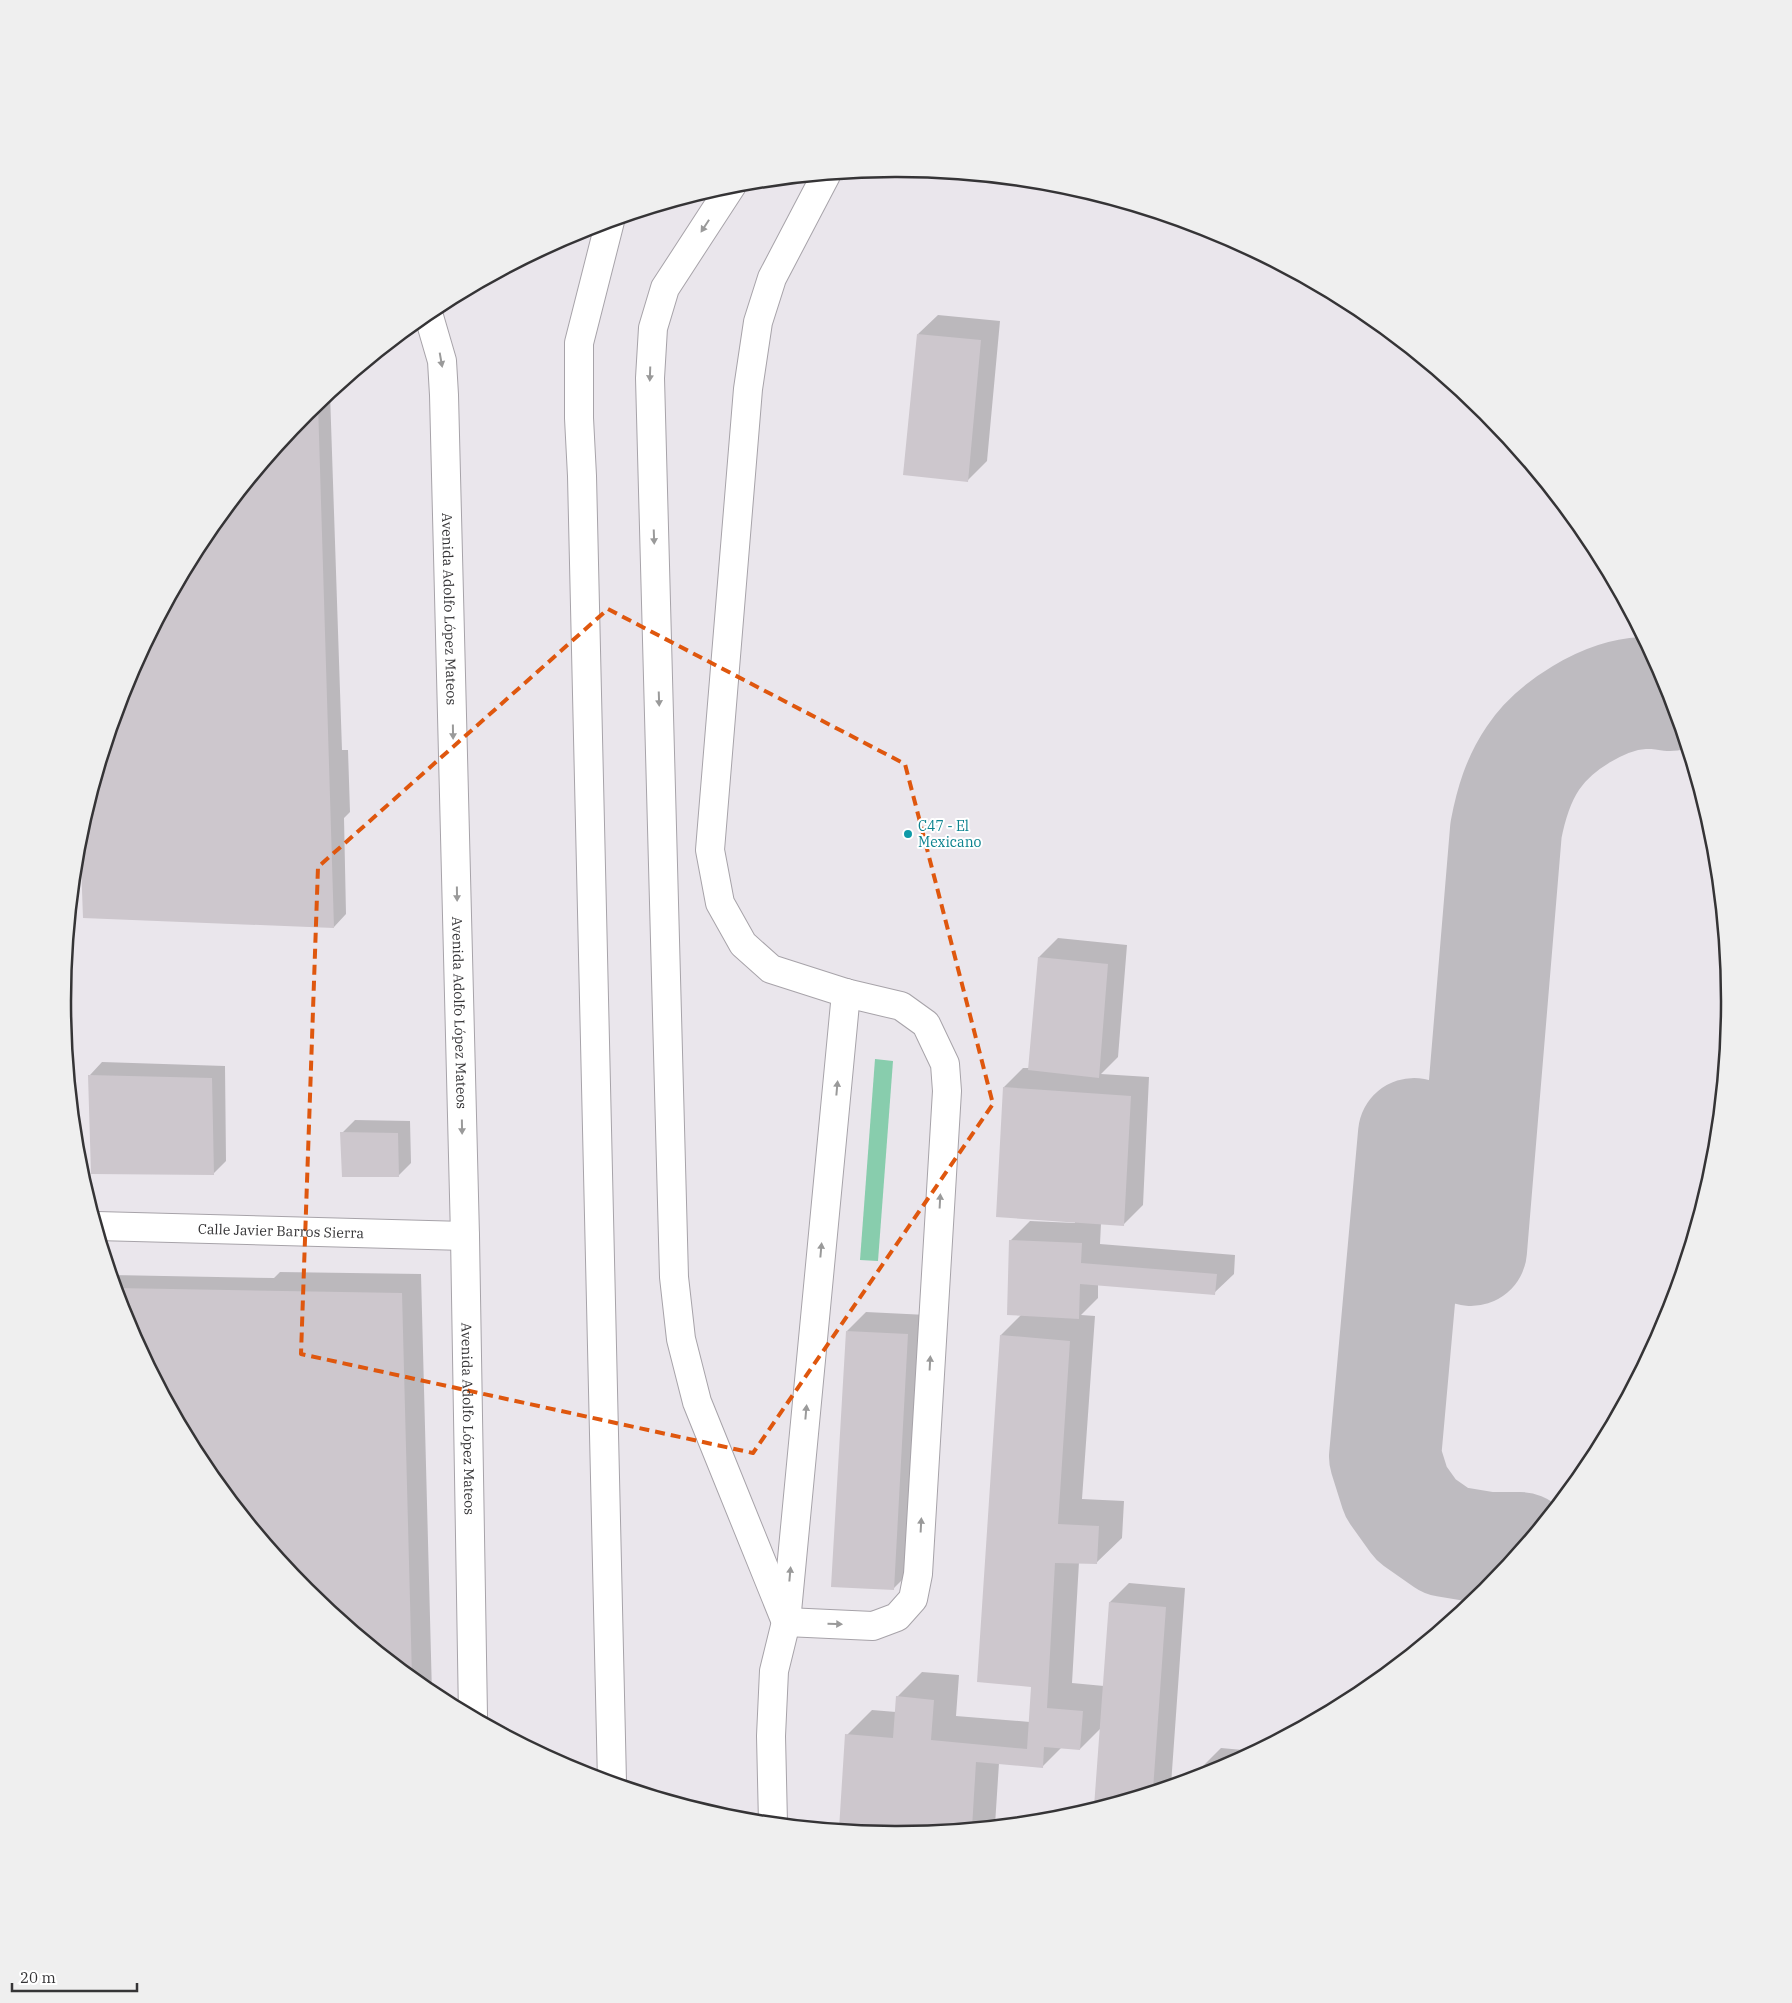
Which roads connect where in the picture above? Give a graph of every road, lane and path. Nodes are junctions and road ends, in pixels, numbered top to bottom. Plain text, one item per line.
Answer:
1 (823, 181) edge
2 (725, 195) edge
3 (608, 230) edge
4 (430, 321) edge
5 (846, 993) junction
6 (102, 1226) edge
7 (465, 1236) junction
8 (786, 1622) junction
9 (473, 1709) edge
10 (612, 1775) edge
11 (773, 1816) edge

1 - 5 street
2 -> 8 street
3 - 10 street
4 -> 7 street, Avenida Adolfo López Mateos
8 -> 5 street
8 -> 5 street
6 - 7 street, Calle Javier Barros Sierra
7 - 9 street, Avenida Adolfo López Mateos
8 - 11 street

